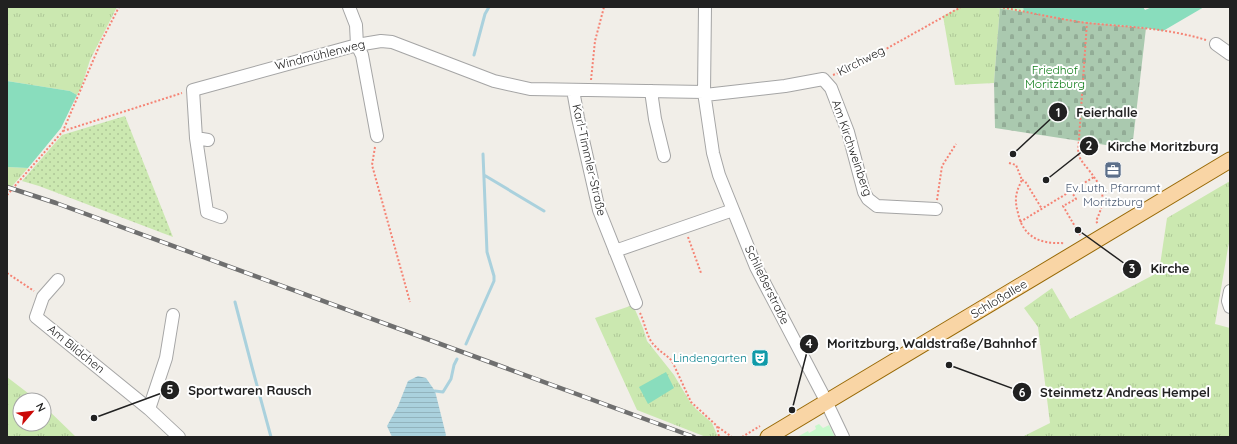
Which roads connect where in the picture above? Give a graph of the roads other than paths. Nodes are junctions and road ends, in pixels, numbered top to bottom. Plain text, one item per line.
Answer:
1 (349, 7) edge
2 (705, 7) edge
3 (1216, 44) road end
4 (357, 45) junction
5 (1230, 54) edge
6 (823, 79) joint
7 (573, 90) junction
8 (651, 91) junction
9 (704, 94) junction
10 (377, 136) road end
11 (664, 156) dead end
12 (1230, 160) edge
13 (936, 209) road end
14 (733, 210) junction
15 (221, 217) dead end
16 (615, 251) junction
17 (58, 280) dead end
18 (1230, 291) edge
19 (636, 303) road end
20 (1230, 307) edge
21 (173, 315) dead end
22 (826, 402) junction
23 (150, 409) junction
24 (766, 431) edge
25 (178, 437) edge
26 (843, 437) edge

1 - 4 street
2 - 9 street, Schließerstraße
3 - 5 street
4 - 7 street, Windmühlenweg
4 - 10 street
4 - 15 street, Windmühlenweg
6 - 9 street, Kirchweg
6 - 13 street, Am Kirchweinberg
7 - 8 street, Windmühlenweg
7 - 16 street, Karl-Timmler-Straße
8 - 9 street, Windmühlenweg
8 - 11 street
9 - 14 street, Schließerstraße
12 - 22 main road, Schloßallee
14 - 16 street
14 - 22 street, Schließerstraße
16 - 19 street, Karl-Timmler-Straße
17 - 23 street, Am Bildchen
18 - 20 street
21 - 23 street
22 - 24 main road, Schloßallee
22 - 26 street, Schließerstraße
23 - 25 street, Am Bildchen

